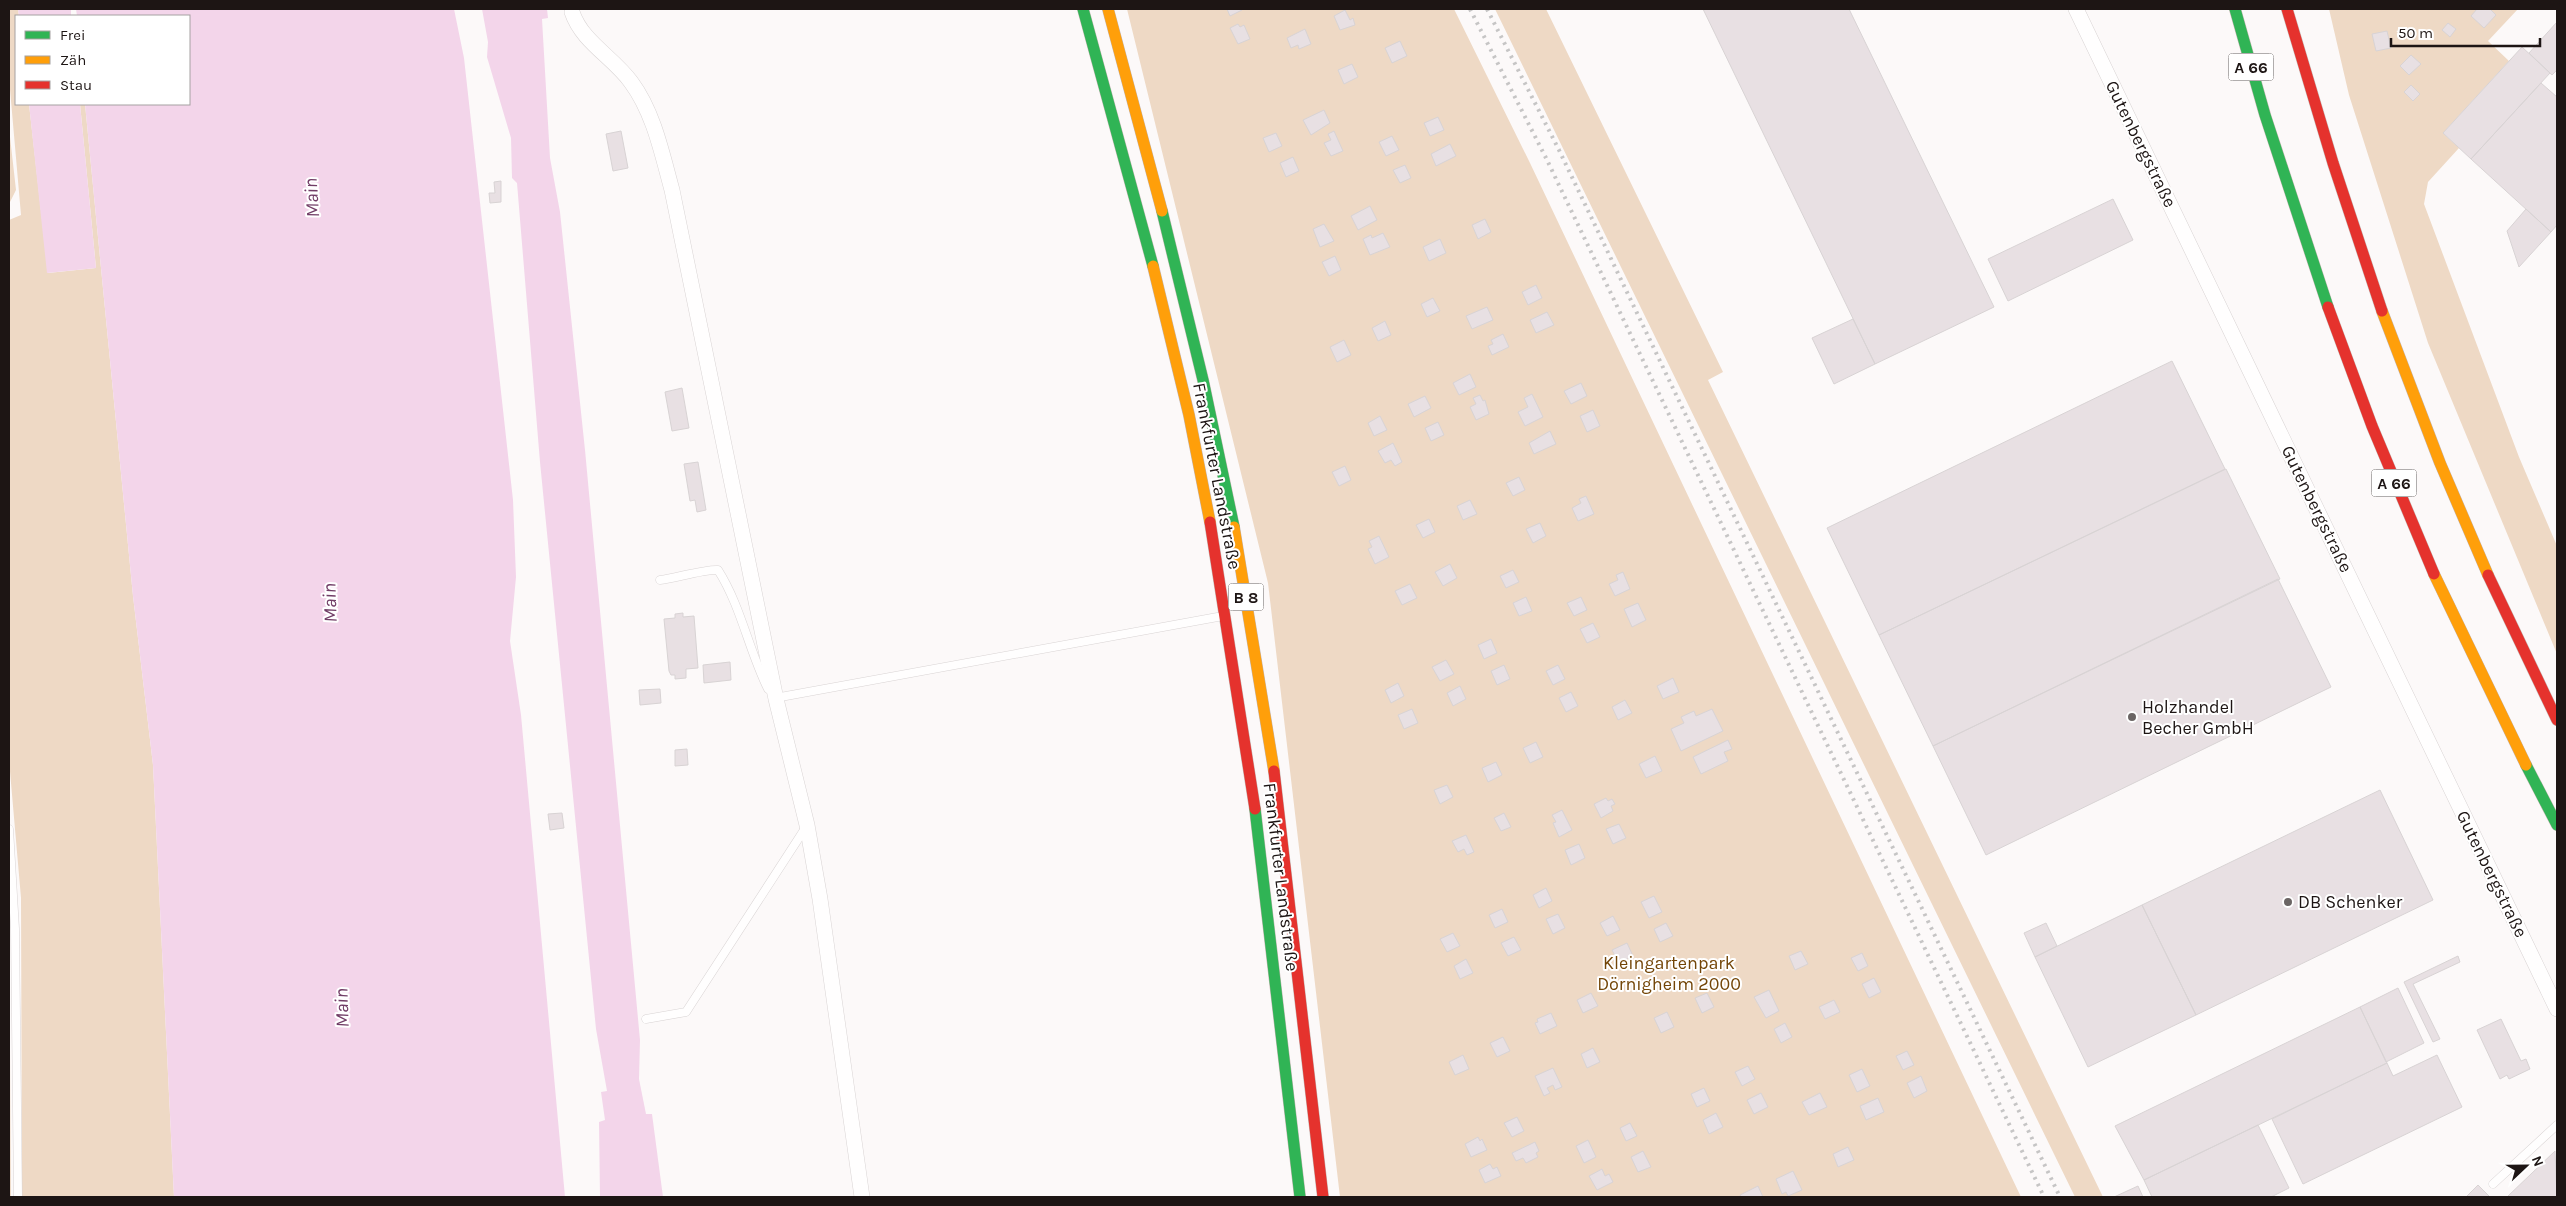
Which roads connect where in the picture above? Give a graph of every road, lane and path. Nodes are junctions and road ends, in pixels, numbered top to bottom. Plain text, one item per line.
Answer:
1 (1083, 9) edge
2 (1108, 9) edge
3 (2076, 9) edge
4 (2235, 9) edge
5 (2288, 9) edge
6 (572, 12) dead end
7 (660, 580) dead end
8 (1225, 616) junction
9 (776, 699) junction
10 (2557, 720) edge
11 (807, 825) junction
12 (2557, 825) edge
13 (9, 829) edge
14 (2557, 1009) edge
15 (646, 1019) dead end
16 (2557, 1125) edge
17 (2494, 1184) dead end
18 (18, 1197) edge
19 (862, 1197) edge
20 (1300, 1197) edge
21 (1323, 1197) edge

1 - 8 main road, Frankfurter Landstraße / B 8
2 - 21 main road, Frankfurter Landstraße / B 8
3 - 14 street, Gutenbergstraße
4 - 12 main road, A 66
5 - 10 main road, A 66
6 - 9 street
7 - 9 lane
8 - 9 lane
8 - 20 main road, Frankfurter Landstraße / B 8
9 - 11 street
11 - 15 lane
11 - 19 street
13 - 18 lane
16 - 17 lane

